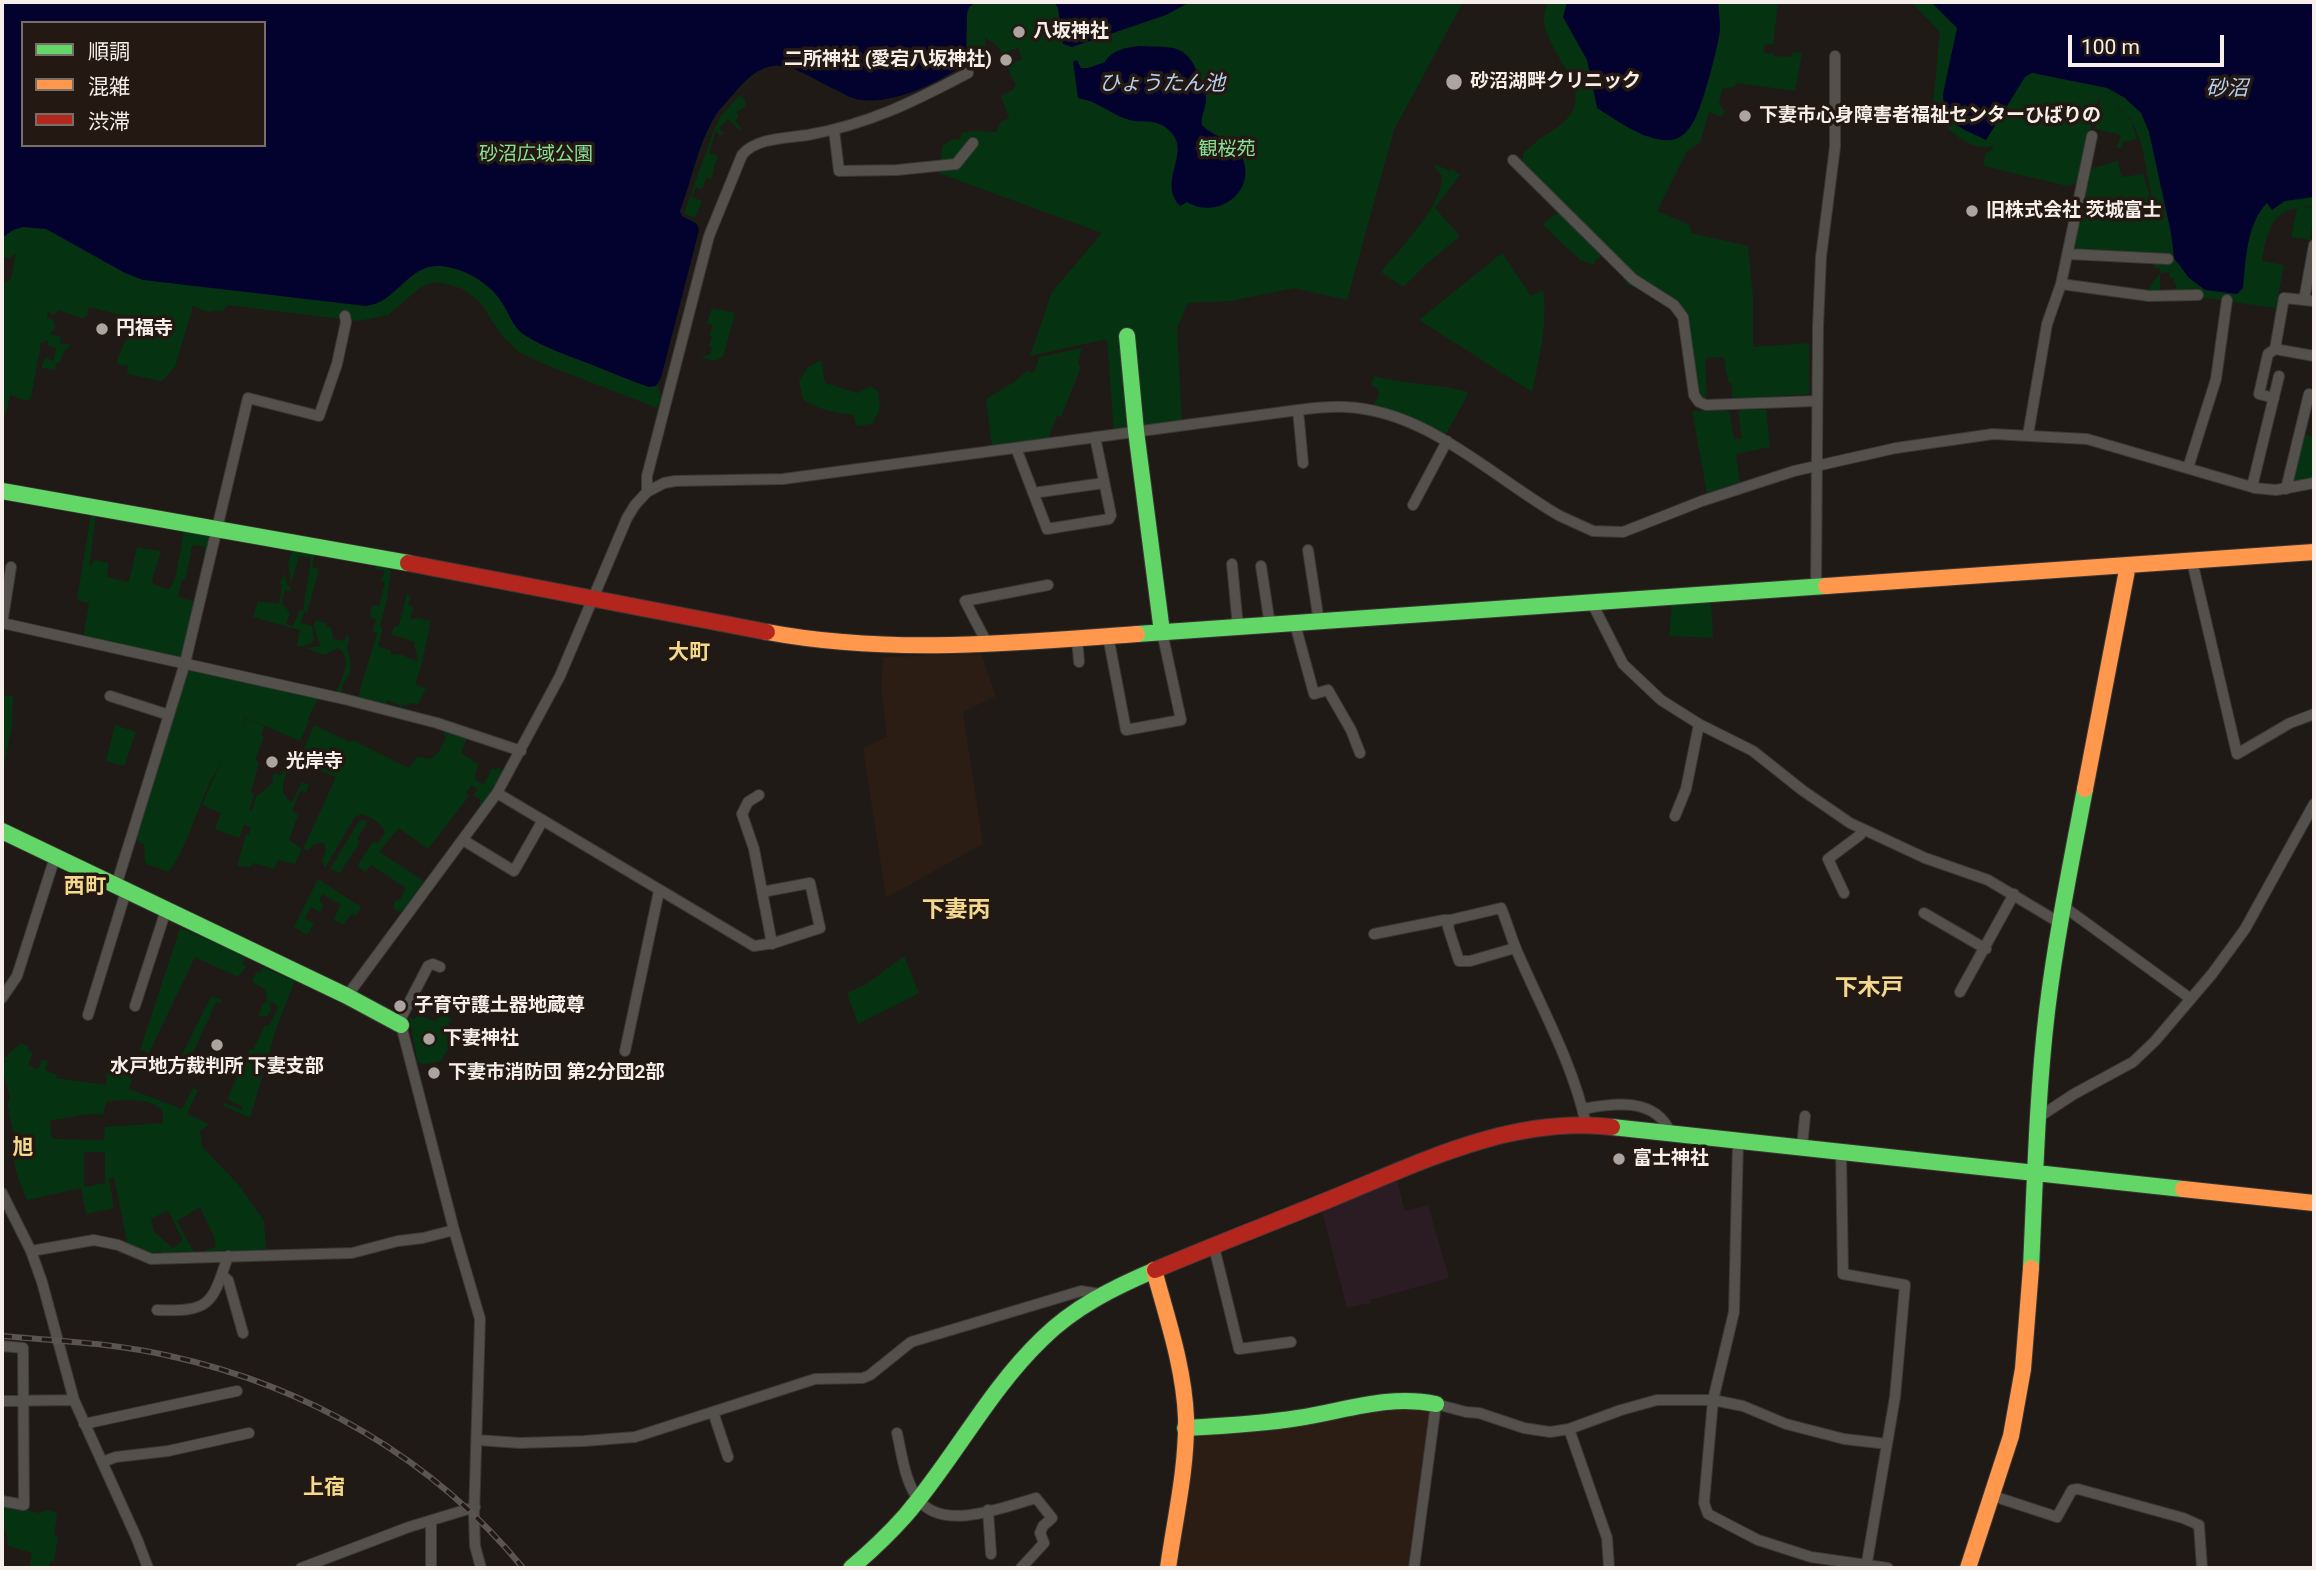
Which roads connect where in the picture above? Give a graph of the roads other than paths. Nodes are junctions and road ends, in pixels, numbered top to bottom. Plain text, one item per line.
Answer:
1 (1835, 56) dead end
2 (968, 73) dead end
3 (834, 130) junction
4 (2092, 136) dead end
5 (973, 143) dead end
6 (1514, 160) dead end
7 (2314, 245) edge
8 (2068, 254) junction
9 (2168, 259) dead end
10 (2061, 284) junction
11 (2198, 295) dead end
12 (2227, 300) dead end
13 (2309, 301) edge
14 (345, 316) dead end
15 (1127, 336) dead end
16 (2275, 349) junction
17 (2314, 356) edge
18 (2279, 376) dead end
19 (2309, 394) dead end
20 (2274, 398) junction
21 (1816, 401) junction
22 (1298, 410) junction
23 (1136, 431) junction
24 (2028, 435) junction
25 (1095, 438) junction
26 (1447, 441) junction
27 (1016, 448) junction
28 (1303, 463) dead end
29 (1816, 465) junction
30 (2188, 468) junction
31 (1104, 483) junction
32 (2314, 483) edge
33 (2252, 487) junction
34 (2286, 489) junction
35 (2, 491) edge
36 (647, 492) junction
37 (1033, 493) junction
38 (1413, 505) dead end
39 (216, 528) junction
40 (1308, 550) dead end
41 (2314, 552) edge
42 (2192, 561) junction
43 (1232, 564) dead end
44 (2128, 565) junction
45 (1261, 566) dead end
46 (11, 567) dead end
47 (1048, 585) dead end
48 (1816, 586) junction
49 (595, 597) junction
50 (1592, 603) junction
51 (1319, 622) junction
52 (2, 624) edge
53 (1295, 624) junction
54 (1270, 625) junction
55 (1238, 627) junction
56 (1162, 632) junction
57 (1108, 636) junction
58 (1077, 638) junction
59 (988, 645) junction
60 (1079, 662) dead end
61 (185, 663) junction
62 (110, 696) dead end
63 (2314, 714) edge
64 (169, 715) junction
65 (1699, 724) junction
66 (521, 751) junction
67 (1360, 753) dead end
68 (497, 793) junction
69 (759, 795) dead end
70 (2314, 804) edge
71 (1675, 816) dead end
72 (543, 820) junction
73 (1864, 830) junction
74 (2, 831) edge
75 (463, 840) junction
76 (55, 857) junction
77 (121, 888) junction
78 (659, 891) junction
79 (762, 892) junction
80 (1844, 893) dead end
81 (2014, 894) junction
82 (2063, 906) junction
83 (166, 910) junction
84 (1924, 913) dead end
85 (1450, 920) junction
86 (2060, 923) junction
87 (1374, 934) dead end
88 (772, 944) junction
89 (1515, 948) junction
90 (1986, 949) junction
91 (440, 967) dead end
92 (1960, 992) dead end
93 (346, 996) junction
94 (2, 998) edge
95 (2191, 999) junction
96 (135, 1006) dead end
97 (88, 1015) dead end
98 (400, 1024) junction
99 (625, 1051) dead end
100 (1584, 1116) junction
101 (1805, 1116) dead end
102 (2039, 1117) junction
103 (1670, 1132) junction
104 (1738, 1140) junction
105 (1802, 1147) junction
106 (1841, 1151) junction
107 (2035, 1172) junction
108 (2, 1193) edge
109 (2314, 1203) edge
110 (7, 1214) edge
111 (454, 1230) junction
112 (1214, 1247) junction
113 (31, 1251) junction
114 (228, 1256) junction
115 (1154, 1270) junction
116 (222, 1275) junction
117 (1100, 1294) junction
118 (157, 1310) dead end
119 (243, 1334) dead end
120 (1291, 1342) dead end
121 (2, 1346) edge
122 (237, 1391) dead end
123 (74, 1400) junction
124 (1713, 1400) junction
125 (2, 1401) edge
126 (23, 1401) junction
127 (1436, 1404) junction
128 (713, 1412) junction
129 (84, 1424) junction
130 (1185, 1428) junction
131 (1569, 1429) junction
132 (249, 1433) dead end
133 (897, 1433) dead end
134 (477, 1440) junction
135 (1888, 1444) junction
136 (728, 1457) dead end
137 (102, 1462) junction
138 (1993, 1496) junction
139 (2, 1501) edge
140 (919, 1501) junction
141 (475, 1507) junction
142 (988, 1510) junction
143 (457, 1514) junction
144 (431, 1521) junction
145 (475, 1528) junction
146 (991, 1554) dead end
147 (1866, 1567) edge
148 (148, 1568) edge
149 (301, 1568) edge
150 (431, 1568) edge
151 (481, 1568) edge
152 (851, 1568) edge
153 (1021, 1568) edge
154 (1168, 1568) edge
155 (1415, 1568) edge
156 (1609, 1568) edge
157 (1888, 1568) edge
158 (1968, 1568) edge
159 (2203, 1568) edge

1 - 21 street
2 - 3 street
3 - 5 street
3 - 36 street
4 - 8 street
6 - 21 street
7 - 13 street
8 - 9 street
8 - 10 street
10 - 11 street
10 - 24 street
12 - 30 street
13 - 16 street
14 - 39 street
15 - 23 street
16 - 17 street
16 - 20 street
18 - 20 street
19 - 34 street
20 - 33 street
21 - 29 street
22 - 23 street
22 - 26 street
22 - 28 street
23 - 25 street
23 - 56 street
24 - 29 street
24 - 30 street
25 - 27 street
25 - 31 street
26 - 29 street
26 - 38 street
27 - 36 street
27 - 37 street
29 - 48 street
30 - 33 street
31 - 37 street
31 - 37 street
32 - 34 street
33 - 34 street
35 - 39 street
36 - 49 street
39 - 49 street
39 - 61 street
40 - 51 street
41 - 42 street
42 - 44 street
42 - 63 street
43 - 55 street
44 - 48 street
44 - 82 street
45 - 54 street
46 - 52 street
47 - 59 street
48 - 50 street
49 - 59 street
49 - 66 street
50 - 51 street
50 - 65 street
51 - 53 street
52 - 61 street
53 - 54 street
53 - 67 street
54 - 55 street
55 - 56 street
56 - 57 street
56 - 57 street
57 - 58 street
58 - 59 street
58 - 60 street
61 - 64 street
61 - 66 street
62 - 64 street
64 - 77 street
65 - 71 street
65 - 73 street
66 - 68 street
68 - 72 street
68 - 75 street
69 - 79 street
70 - 95 street
72 - 75 street
72 - 78 street
73 - 80 street
73 - 81 street
74 - 76 street
75 - 93 street
76 - 77 street
76 - 94 street
77 - 83 street
77 - 97 street
78 - 88 street
78 - 99 street
79 - 88 street
79 - 88 street
81 - 86 street
81 - 90 street
82 - 86 street
82 - 95 street
83 - 93 street
83 - 96 street
84 - 90 street
85 - 87 street
85 - 89 street
85 - 89 street
86 - 102 street
89 - 100 street
90 - 92 street
91 - 98 street
93 - 98 street
95 - 102 street
98 - 111 street
100 - 103 street
100 - 103 street
100 - 112 street
101 - 105 street
102 - 107 street
103 - 104 street
104 - 105 street
104 - 124 street
105 - 106 street
106 - 107 street
106 - 135 street
107 - 109 street
107 - 138 street
108 - 110 street
110 - 113 street
111 - 114 street
111 - 134 street
112 - 115 street
112 - 120 street
113 - 114 street
113 - 123 street
114 - 116 street
115 - 117 street
115 - 130 street
116 - 118 street
116 - 119 street
117 - 128 street
117 - 140 street
121 - 126 street
122 - 129 street
123 - 126 street
123 - 129 street
124 - 131 street
124 - 135 street
124 - 147 street
125 - 126 street
126 - 139 street
127 - 130 street
127 - 131 street
127 - 155 street
128 - 134 street
128 - 136 street
129 - 137 street
130 - 154 street
131 - 156 street
132 - 137 street
133 - 140 street
134 - 141 street
135 - 147 street
137 - 148 street
138 - 158 street
138 - 159 street
140 - 142 street
140 - 152 street
141 - 143 street
141 - 145 street
142 - 146 street
142 - 153 street
143 - 144 street
143 - 145 street
144 - 149 street
144 - 150 street
145 - 151 street
147 - 157 street

